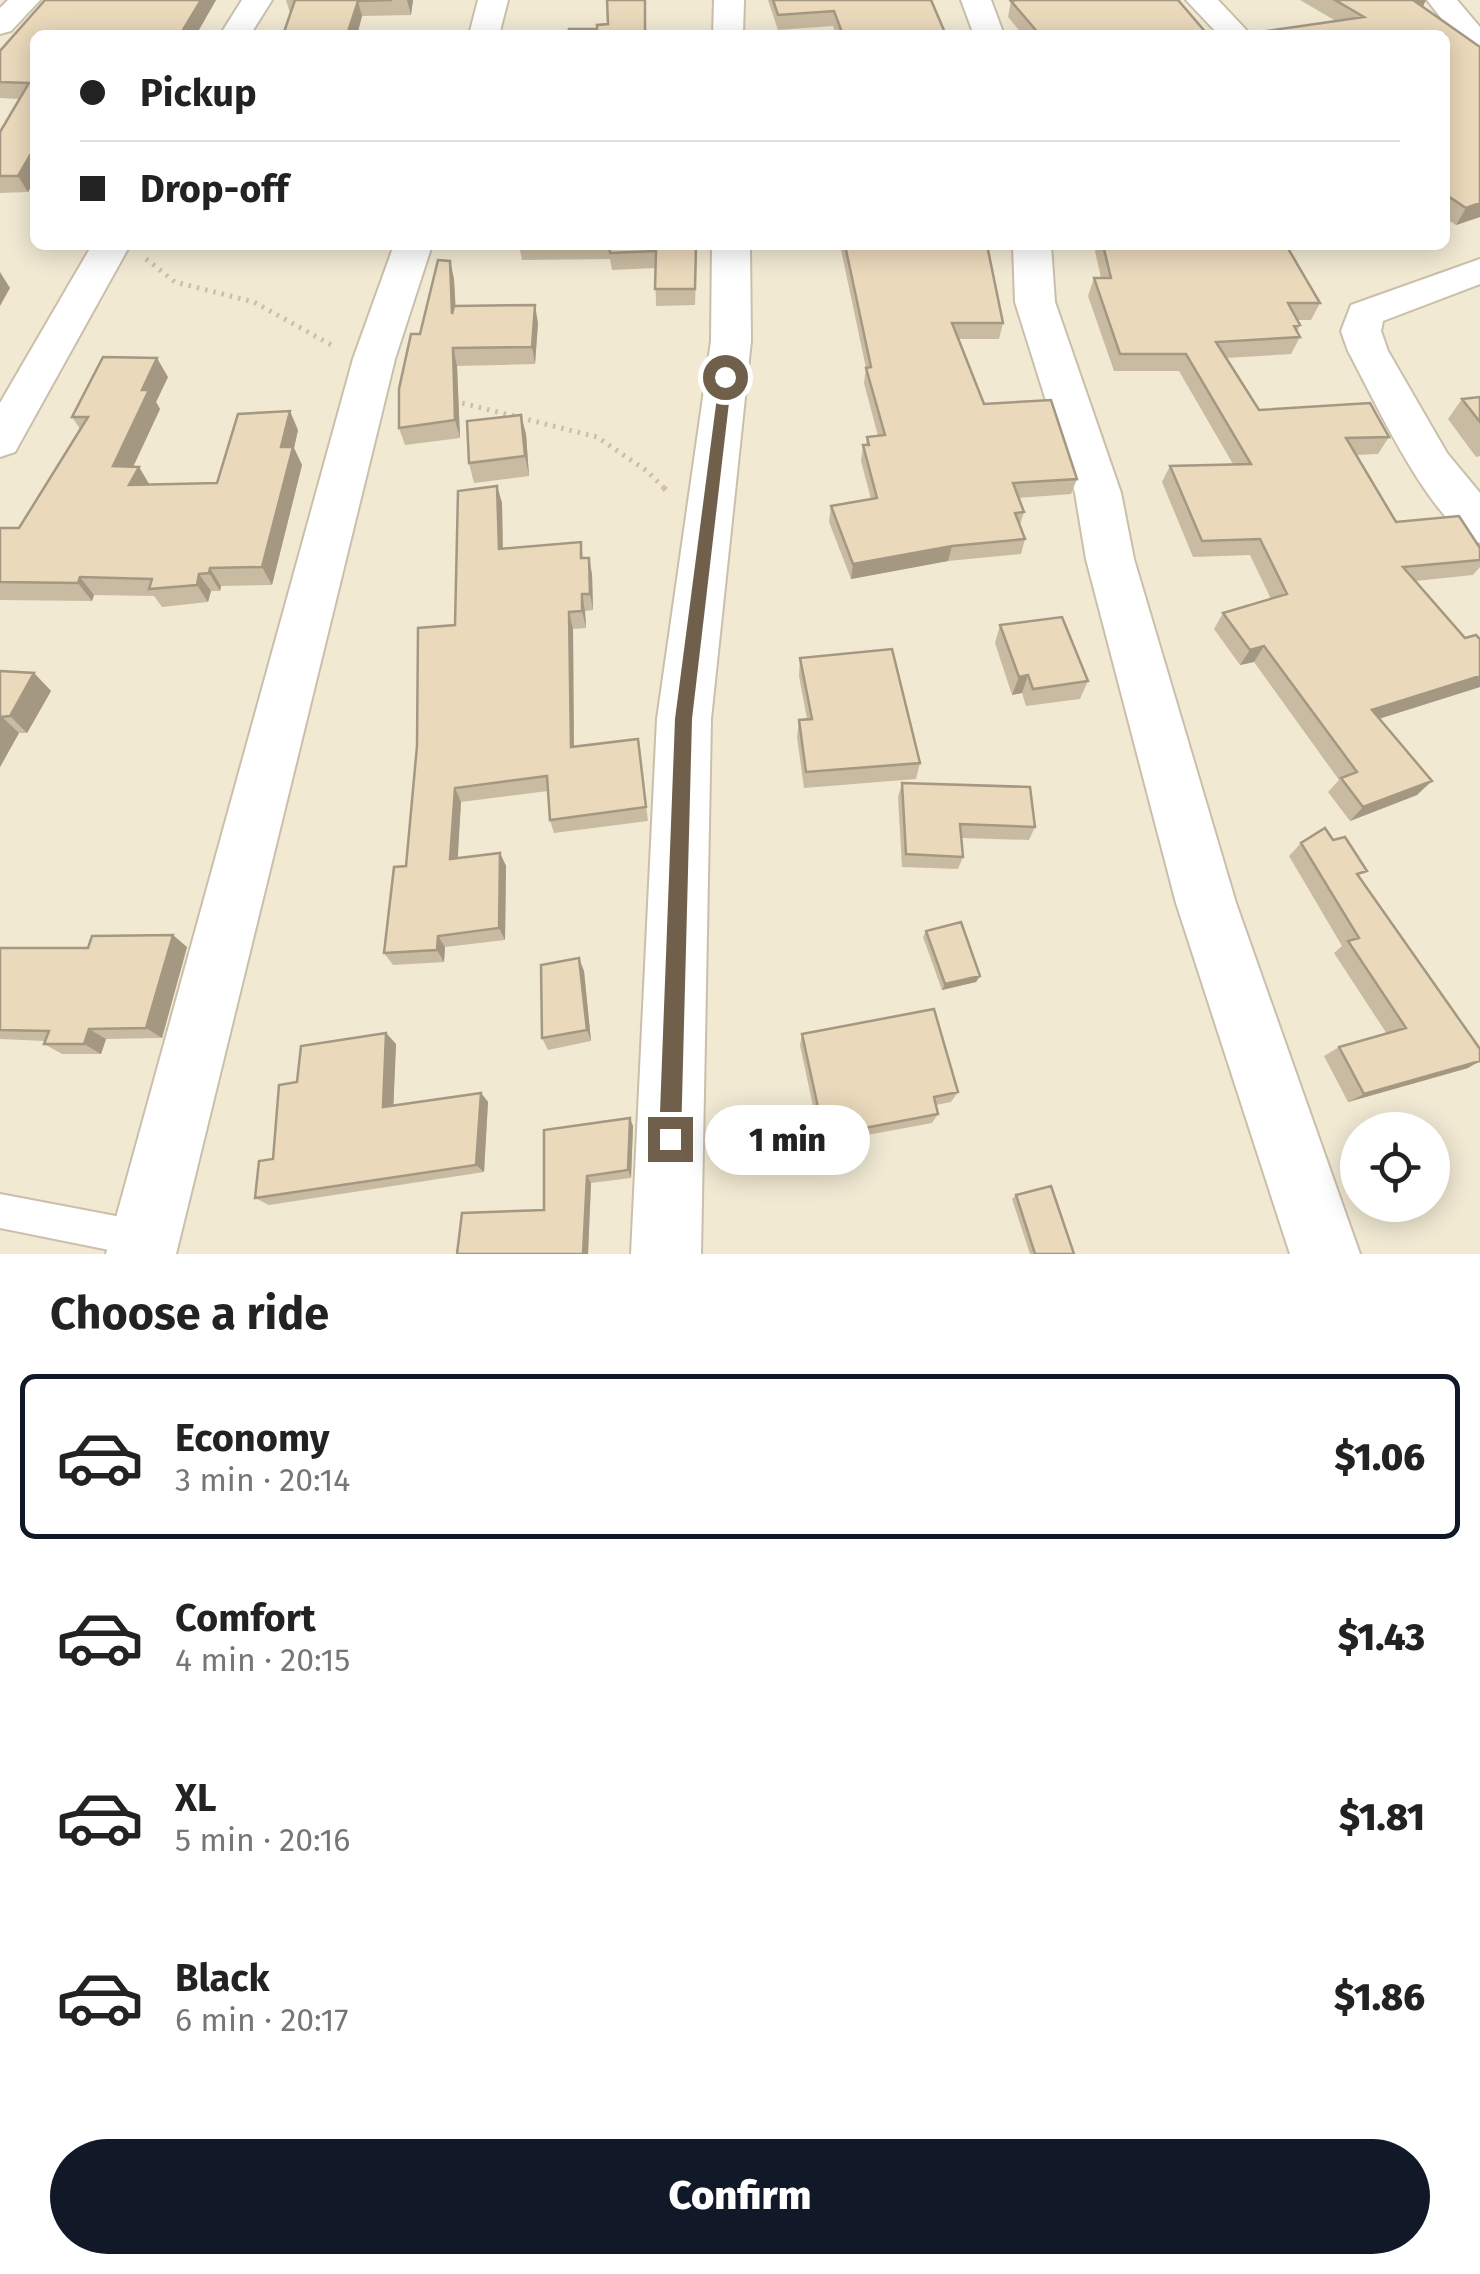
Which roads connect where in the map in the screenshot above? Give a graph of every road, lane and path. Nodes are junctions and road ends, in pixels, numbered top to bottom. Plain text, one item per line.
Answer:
1 (25, 0) edge
2 (257, 0) edge
3 (493, 0) edge
4 (728, 0) edge
5 (976, 0) edge
6 (1201, 0) edge
7 (1442, 0) edge
8 (0, 25) edge
9 (238, 30) edge
10 (485, 30) edge
11 (728, 30) edge
12 (988, 30) edge
13 (1231, 30) edge
14 (1473, 59) edge
15 (108, 250) edge
16 (411, 250) edge
17 (732, 250) edge
18 (1032, 250) edge
19 (1480, 271) edge
20 (374, 359) junction
21 (447, 399) edge
22 (0, 440) edge
23 (1480, 524) edge
24 (706, 540) junction
25 (0, 1211) edge
26 (142, 1247) edge
27 (666, 1254) edge
28 (1326, 1254) edge

1 - 8 street
2 - 9 street
3 - 10 street
4 - 11 street
5 - 12 street
6 - 13 street
7 - 14 street
15 - 20 path
15 - 22 street
16 - 20 street
17 - 24 street
18 - 28 street
19 - 23 street
20 - 26 street
21 - 24 path
24 - 27 street
25 - 26 lane

